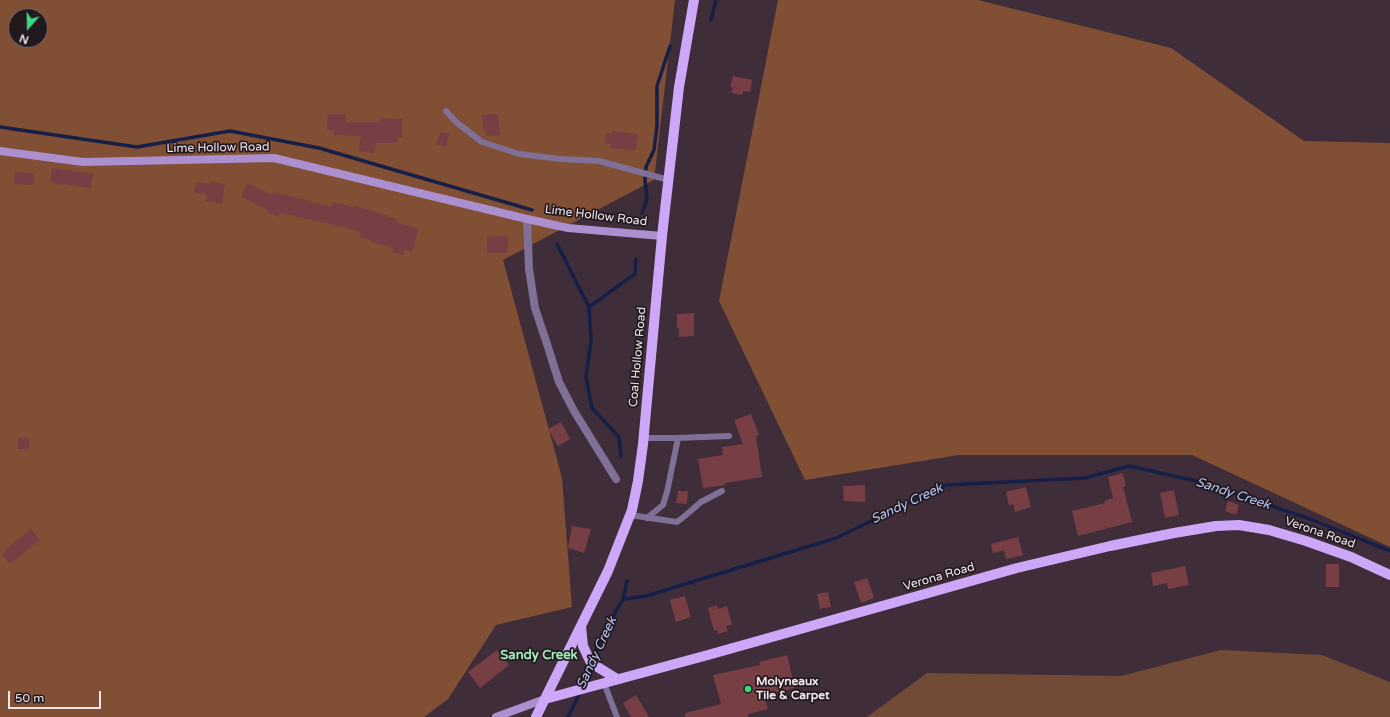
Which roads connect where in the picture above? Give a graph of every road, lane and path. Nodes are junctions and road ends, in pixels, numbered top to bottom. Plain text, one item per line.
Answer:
1 (694, 0) edge
2 (446, 111) dead end
3 (0, 151) edge
4 (669, 180) junction
5 (527, 219) junction
6 (662, 236) junction
7 (729, 436) dead end
8 (644, 438) junction
9 (678, 438) junction
10 (616, 479) dead end
11 (722, 491) dead end
12 (630, 515) junction
13 (647, 518) junction
14 (1390, 575) edge
15 (581, 625) junction
16 (617, 680) junction
17 (604, 683) junction
18 (545, 699) junction
19 (616, 716) edge
20 (496, 717) edge
21 (536, 717) edge

1 - 4 main road, Coal Hollow Road
2 - 4 lane
3 - 5 street, Lime Hollow Road
4 - 6 main road, Coal Hollow Road
5 - 6 street, Lime Hollow Road
5 - 10 street, Lime Hollow Road
6 - 8 main road, Coal Hollow Road
7 - 9 lane
8 - 9 lane
8 - 12 main road, Coal Hollow Road
9 - 13 lane
11 - 13 lane
12 - 13 lane
12 - 15 main road, Coal Hollow Road
14 - 16 main road, Verona Road
15 - 16 main road
15 - 18 main road, Coal Hollow Road
16 - 17 main road, Verona Road
17 - 18 main road, Verona Road
17 - 19 lane
18 - 20 street, Verona Road
18 - 21 main road, Coal Hollow Road

